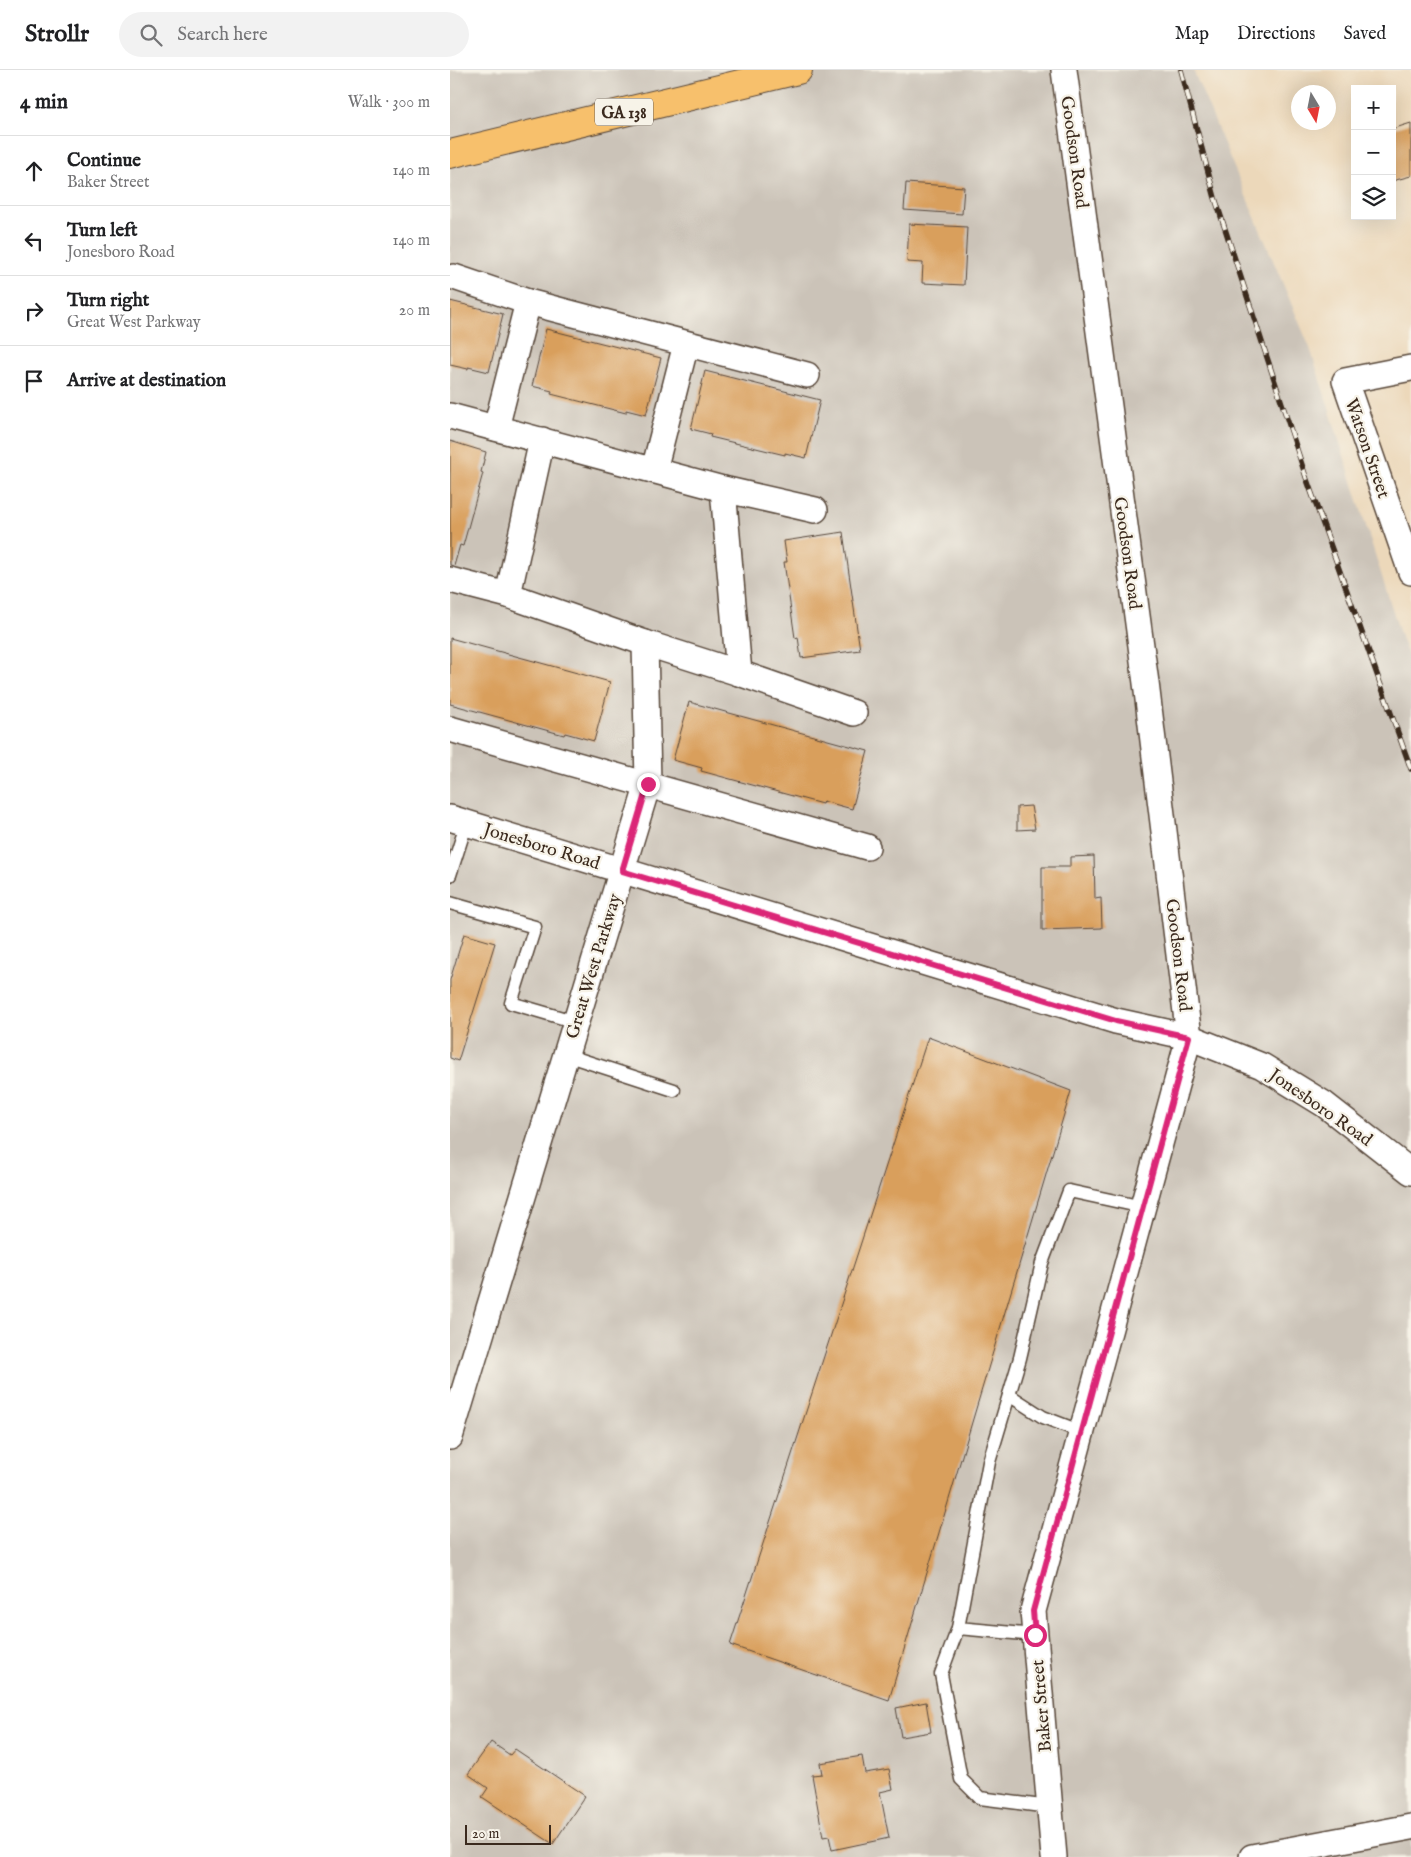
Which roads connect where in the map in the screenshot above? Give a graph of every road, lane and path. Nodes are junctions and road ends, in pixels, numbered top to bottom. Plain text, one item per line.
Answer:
1 (798, 70) edge
2 (1064, 70) edge
3 (450, 154) edge
4 (454, 277) dead end
5 (528, 302) junction
6 (686, 344) junction
7 (1411, 368) edge
8 (807, 375) dead end
9 (450, 416) edge
10 (496, 428) junction
11 (542, 440) junction
12 (654, 470) junction
13 (723, 489) junction
14 (815, 510) dead end
15 (1411, 572) edge
16 (450, 580) edge
17 (508, 595) junction
18 (645, 643) junction
19 (739, 673) junction
20 (854, 713) dead end
21 (450, 729) edge
22 (648, 784) junction
23 (458, 820) edge
24 (868, 847) dead end
25 (622, 871) junction
26 (450, 875) edge
27 (450, 903) edge
28 (576, 1022) junction
29 (1189, 1037) junction
30 (566, 1054) junction
31 (674, 1090) dead end
32 (1411, 1172) edge
33 (1143, 1207) junction
34 (1009, 1395) junction
35 (1082, 1432) junction
36 (450, 1437) edge
37 (958, 1628) junction
38 (1035, 1635) junction
39 (1050, 1808) junction
40 (1411, 1827) edge
41 (1054, 1857) edge
42 (1252, 1857) edge

1 - 3 main road, GA 138
2 - 29 street, Goodson Road
4 - 5 street
5 - 6 street
5 - 10 street
6 - 8 street
6 - 12 street
7 - 15 street, Watson Street
9 - 10 street
10 - 11 street
11 - 12 street
11 - 17 street
12 - 13 street
13 - 14 street
13 - 19 street
16 - 17 street
17 - 18 street
18 - 19 street
18 - 22 street, Great West Parkway
19 - 20 street
21 - 22 street
22 - 24 street
22 - 25 street, Great West Parkway
23 - 25 street, Jonesboro Road
23 - 26 lane
25 - 28 street, Great West Parkway
25 - 29 street, Jonesboro Road
27 - 28 lane
28 - 30 street, Great West Parkway
29 - 32 street, Jonesboro Road
29 - 33 street, Baker Street
30 - 31 lane
30 - 36 street, Great West Parkway
33 - 34 lane
33 - 35 street, Baker Street
34 - 35 lane
34 - 37 lane
35 - 38 street, Baker Street
37 - 38 lane
37 - 39 lane
38 - 39 street, Baker Street
39 - 41 street, Baker Street
40 - 42 street

